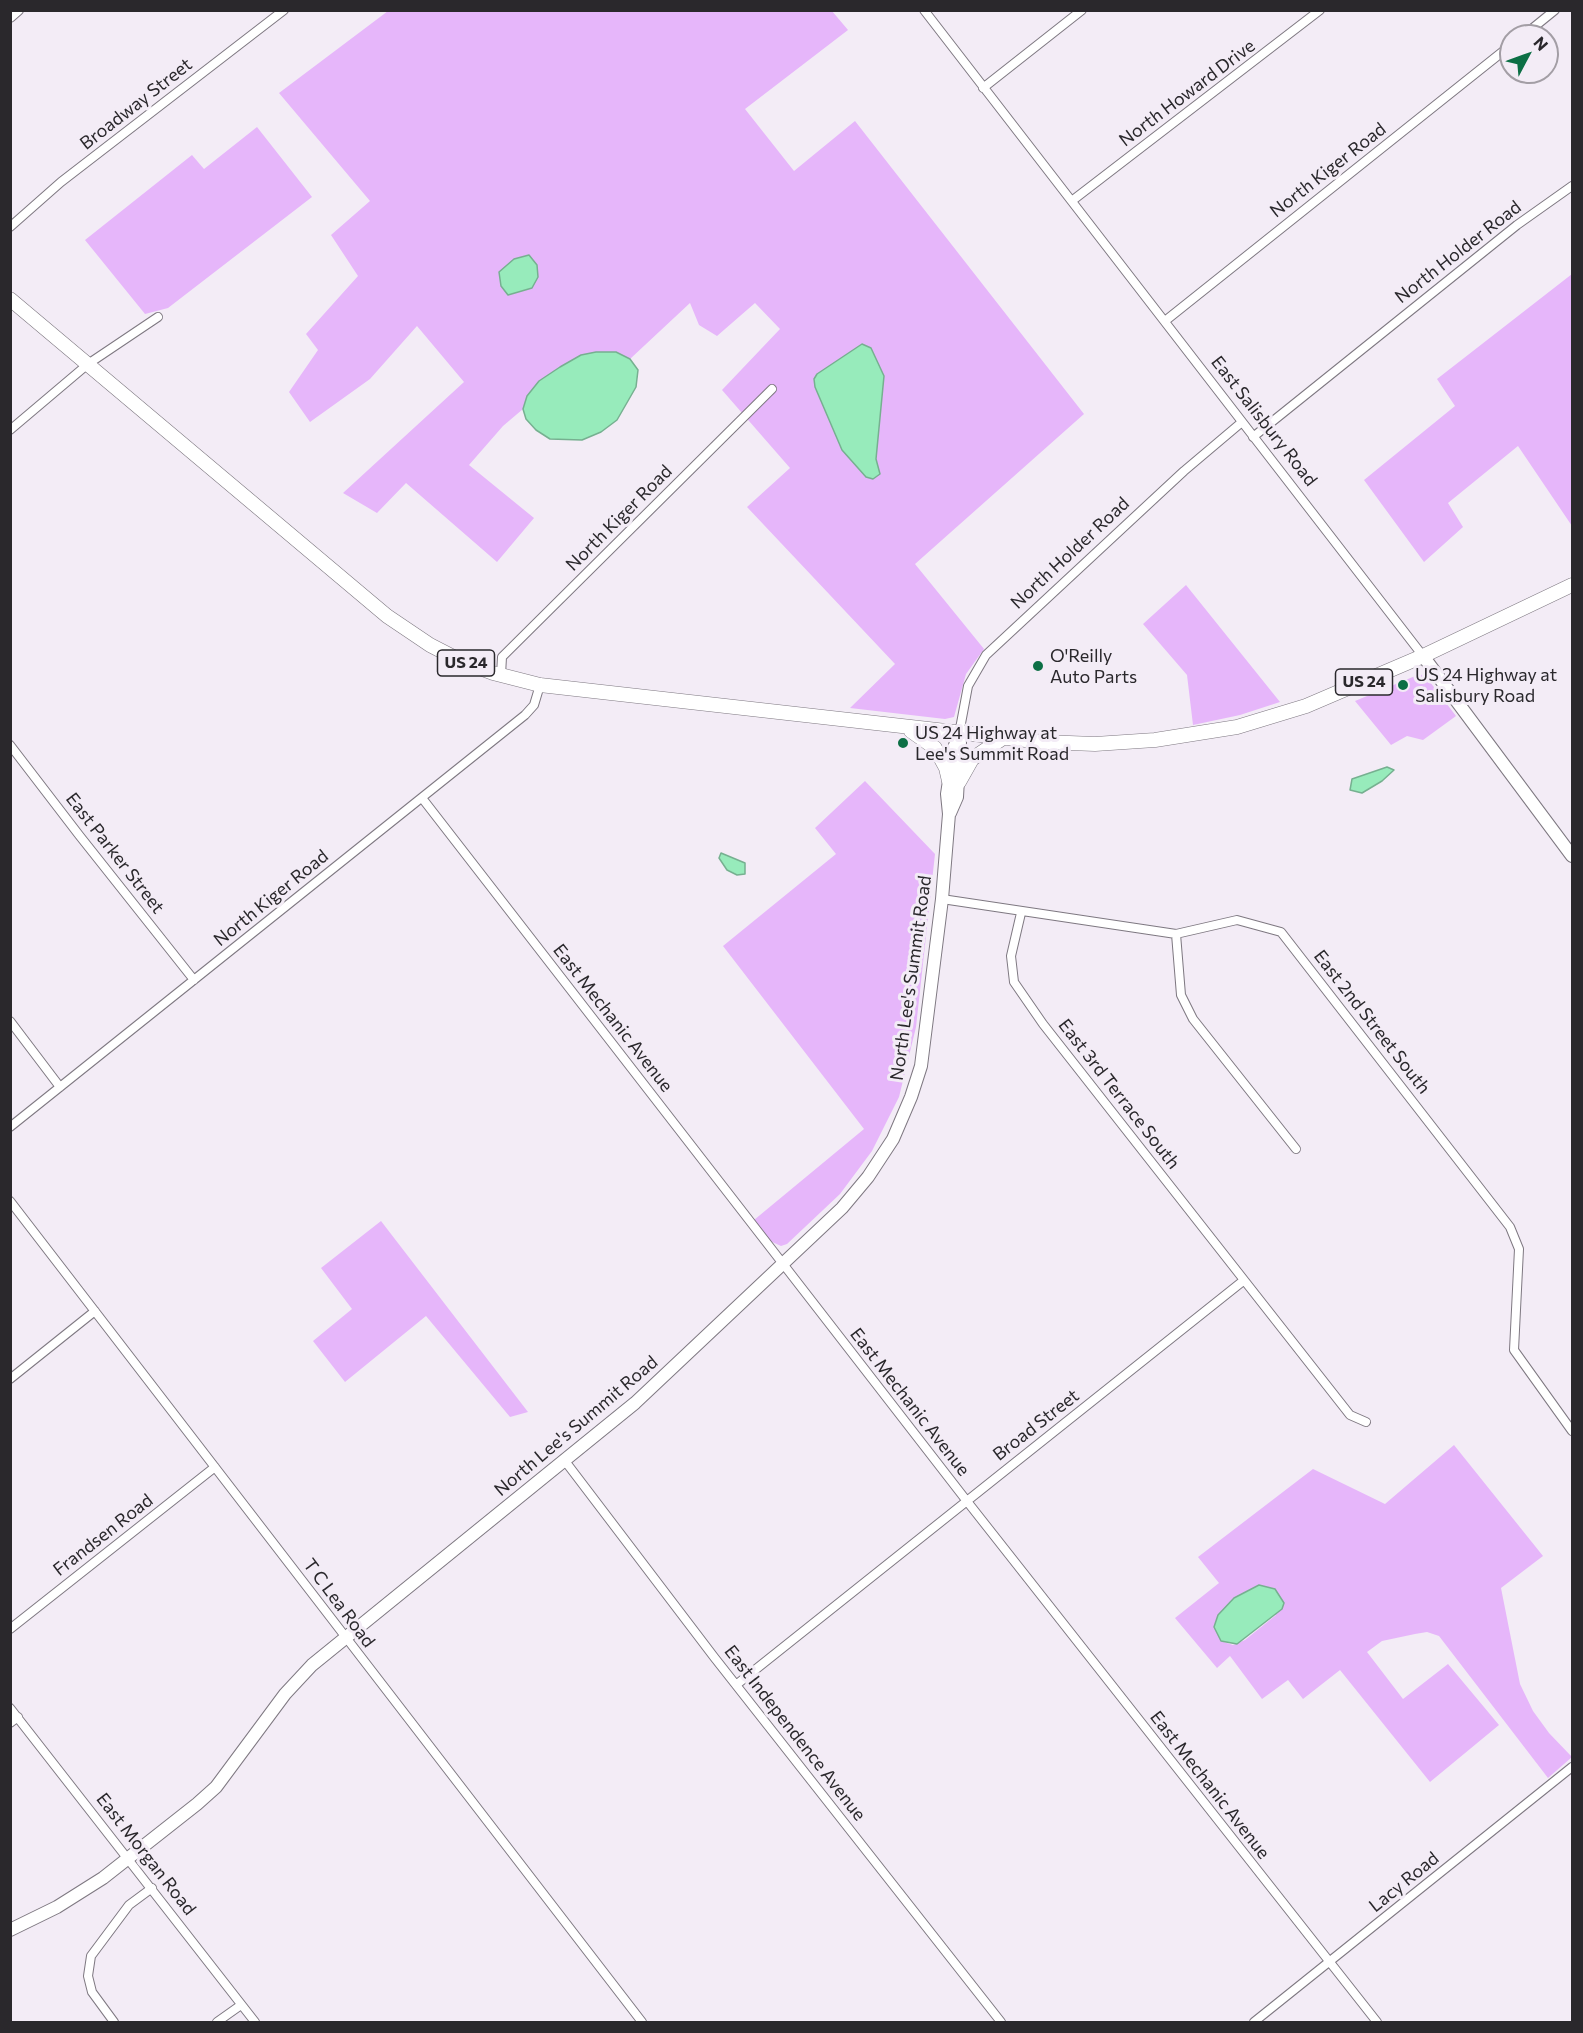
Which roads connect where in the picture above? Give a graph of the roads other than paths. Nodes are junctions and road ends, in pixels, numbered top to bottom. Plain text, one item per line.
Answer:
1 (18, 10) edge
2 (284, 10) edge
3 (924, 10) edge
4 (1083, 10) edge
5 (1320, 10) edge
6 (1555, 10) edge
7 (10, 17) edge
8 (1538, 24) edge
9 (1499, 55) edge
10 (983, 88) junction
11 (1572, 186) edge
12 (1072, 200) junction
13 (10, 227) edge
14 (10, 299) edge
15 (158, 317) dead end
16 (1165, 321) junction
17 (88, 364) junction
18 (772, 389) dead end
19 (1242, 422) junction
20 (10, 430) edge
21 (1253, 437) junction
22 (1572, 585) edge
23 (1423, 656) junction
24 (501, 675) junction
25 (540, 685) junction
26 (906, 728) junction
27 (958, 734) junction
28 (1003, 738) junction
29 (10, 745) edge
30 (954, 782) junction
31 (422, 798) junction
32 (1572, 856) edge
33 (942, 899) junction
34 (1021, 913) junction
35 (1176, 934) junction
36 (194, 980) junction
37 (10, 1021) edge
38 (60, 1087) junction
39 (10, 1127) edge
40 (1296, 1149) dead end
41 (10, 1201) edge
42 (782, 1264) junction
43 (1243, 1281) junction
44 (95, 1311) junction
45 (10, 1379) edge
46 (1366, 1422) dead end
47 (1572, 1431) edge
48 (565, 1461) junction
49 (215, 1467) junction
50 (966, 1500) junction
51 (10, 1629) edge
52 (344, 1637) junction
53 (736, 1685) junction
54 (10, 1707) edge
55 (14, 1720) edge
56 (1572, 1767) edge
57 (129, 1858) junction
58 (152, 1888) junction
59 (10, 1930) edge
60 (1329, 1963) junction
61 (241, 2005) junction
62 (114, 2022) edge
63 (217, 2022) edge
64 (255, 2022) edge
65 (642, 2022) edge
66 (1001, 2022) edge
67 (1254, 2022) edge
68 (1377, 2022) edge

1 - 7 street
2 - 13 street, Broadway Street
3 - 10 street, East Salisbury Road
4 - 10 street
5 - 12 street, North Howard Drive
6 - 8 street
9 - 16 street, North Kiger Road
10 - 12 street, East Salisbury Road
11 - 21 street, North Holder Road
12 - 16 street, East Salisbury Road
14 - 17 main road, US 24
15 - 17 street
16 - 19 street, East Salisbury Road
17 - 20 street
17 - 24 main road, US 24
18 - 24 street, North Kiger Road
19 - 21 street, East Salisbury Road
19 - 27 street, North Holder Road
21 - 23 street, East Salisbury Road
22 - 23 main road, US 24
23 - 28 main road, US 24
23 - 32 main road, East Salisbury Road
24 - 25 main road, US 24
25 - 26 main road, US 24
25 - 31 street, North Kiger Road
26 - 27 main road, US 24
26 - 30 main road
27 - 28 main road, US 24
27 - 30 main road, North Lee's Summit Road
28 - 30 main road
29 - 36 street, East Parker Street
30 - 33 main road, North Lee's Summit Road
31 - 36 street, North Kiger Road
31 - 42 street, East Mechanic Avenue
33 - 34 street, East 2nd Street South
33 - 42 main road, North Lee's Summit Road
34 - 35 street, East 2nd Street South
34 - 43 street, East 3rd Terrace South
35 - 40 street
35 - 47 street, East 2nd Street South
36 - 38 street, North Kiger Road
37 - 38 street
38 - 39 street, North Kiger Road
41 - 44 street, T C Lea Road
42 - 48 main road, North Lee's Summit Road
42 - 50 street, East Mechanic Avenue
43 - 46 street, East 3rd Terrace South
43 - 50 street, Broad Street
44 - 45 street
44 - 49 street, T C Lea Road
48 - 52 main road, North Lee's Summit Road
48 - 53 street, East Independence Avenue
49 - 51 street, Frandsen Road
49 - 52 street, T C Lea Road
50 - 53 street, Broad Street
50 - 60 street, East Mechanic Avenue
52 - 57 main road, North Lee's Summit Road
52 - 65 street, T C Lea Road
53 - 66 street, East Independence Avenue
54 - 55 street, East Morgan Road
55 - 57 street, East Morgan Road
56 - 60 street, Lacy Road
57 - 58 street, East Morgan Road
57 - 59 main road, North Lee's Summit Road
58 - 61 street, East Morgan Road
58 - 62 street
60 - 67 street, Lacy Road
60 - 68 street, East Mechanic Avenue
61 - 63 street
61 - 64 street, East Morgan Road

